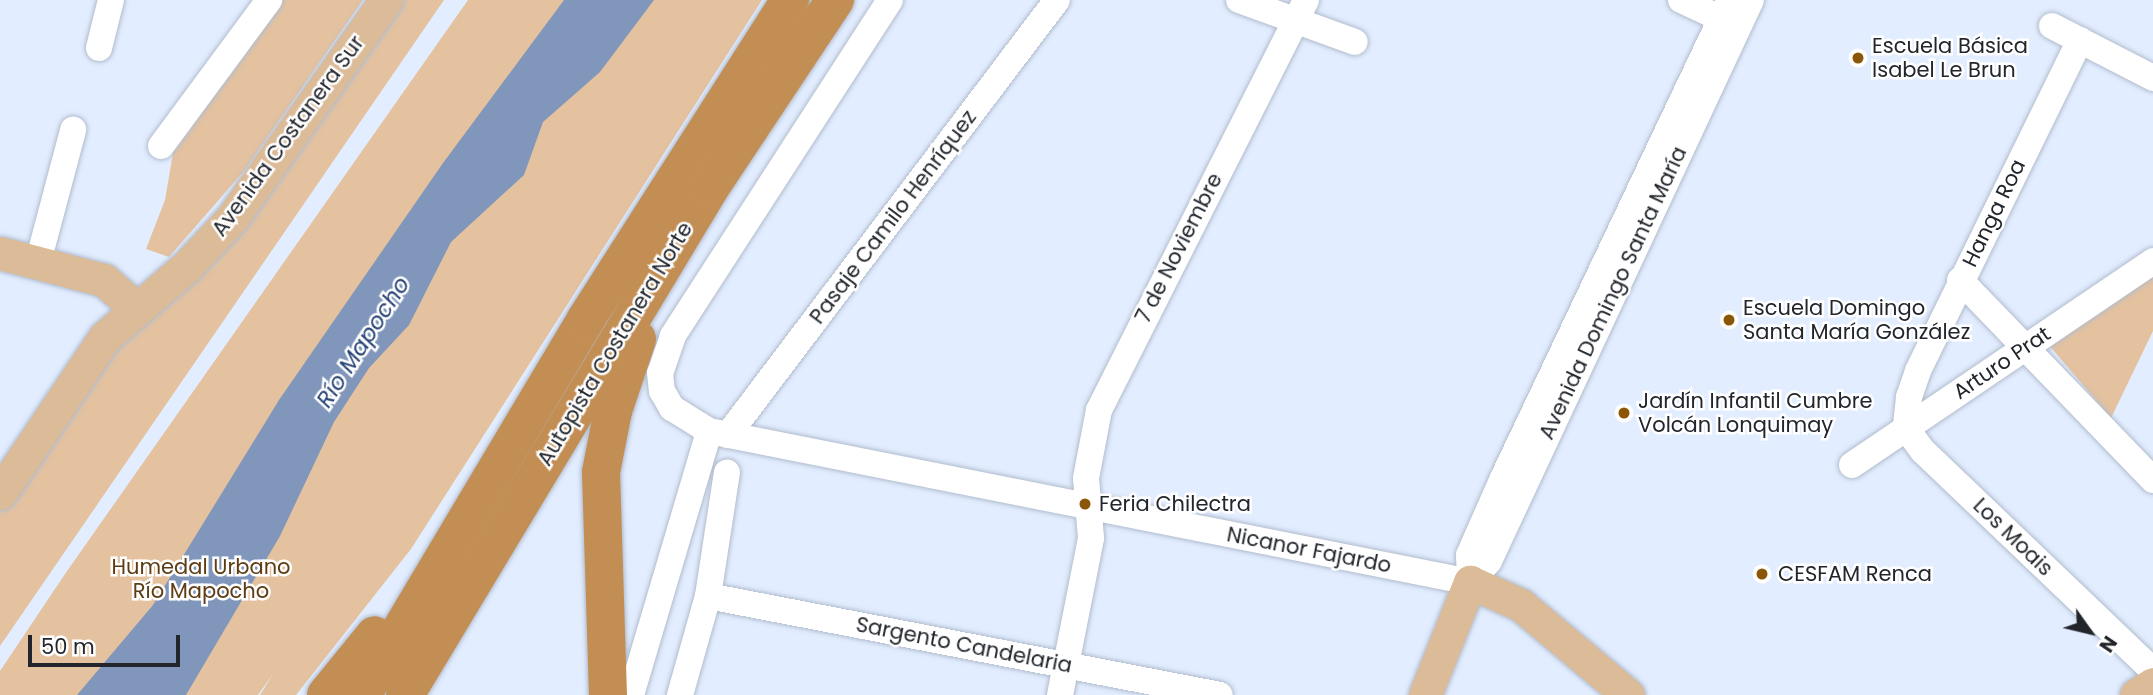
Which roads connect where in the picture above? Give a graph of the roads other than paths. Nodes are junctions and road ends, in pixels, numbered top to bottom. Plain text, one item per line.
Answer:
1 (111, 0) edge
2 (269, 0) edge
3 (386, 0) edge
4 (790, 0) edge
5 (835, 0) edge
6 (890, 0) edge
7 (1057, 0) edge
8 (1239, 0) edge
9 (1681, 0) edge
10 (1751, 0) edge
11 (1300, 11) edge
12 (1730, 15) edge
13 (2052, 26) dead end
14 (2080, 40) junction
15 (1355, 42) dead end
16 (99, 48) dead end
17 (2153, 78) edge
18 (73, 130) dead end
19 (161, 146) dead end
20 (681, 236) junction
21 (0, 253) edge
22 (2153, 261) edge
23 (38, 262) junction
24 (1960, 280) junction
25 (135, 307) junction
26 (2025, 348) junction
27 (1906, 428) junction
28 (719, 433) junction
29 (1852, 465) dead end
30 (727, 472) dead end
31 (2153, 480) edge
32 (0, 493) edge
33 (1090, 507) junction
34 (463, 523) junction
35 (1470, 582) junction
36 (708, 596) junction
37 (1066, 665) junction
38 (2153, 671) edge
39 (2153, 684) edge
40 (1191, 692) edge
41 (326, 695) edge
42 (362, 695) edge
43 (405, 695) edge
44 (608, 695) edge
45 (632, 695) edge
46 (680, 695) edge
47 (1060, 695) edge
48 (1220, 695) edge
49 (1425, 695) edge
50 (1628, 695) edge
51 (2136, 695) edge

1 - 16 street
2 - 19 street
3 - 25 main road, Avenida Costanera Sur
4 - 34 highway, Autopista Costanera Norte
5 - 20 highway, Autopista Costanera Norte
6 - 28 street
7 - 28 street, Pasaje Camilo Henríquez
8 - 11 street
9 - 12 street
10 - 12 street, Avenida Domingo Santa María
11 - 15 street
11 - 33 street, 7 de Noviembre
12 - 35 street, Avenida Domingo Santa María
13 - 14 street
14 - 17 street
14 - 24 street, Hanga Roa
18 - 23 street
20 - 43 highway, Autopista Costanera Norte
20 - 44 highway
21 - 23 main road
22 - 26 street, Arturo Prat
23 - 25 main road
24 - 26 street
24 - 27 street, Hanga Roa
25 - 32 main road, Avenida Costanera Sur
26 - 27 street, Arturo Prat
26 - 31 street
27 - 29 street, Arturo Prat
27 - 38 street, Los Moais
28 - 33 street, Nicanor Fajardo
28 - 45 street
30 - 36 street
33 - 35 street, Nicanor Fajardo
33 - 37 street, 7 de Noviembre
34 - 41 highway
34 - 42 highway, Autopista Costanera Norte
35 - 49 main road, Avenida Domingo Santa María
35 - 50 main road, Nicanor Fajardo
36 - 37 street, Sargento Candelaria
36 - 46 street
37 - 40 street, Sargento Candelaria
37 - 47 street, 7 de Noviembre
39 - 51 main road
40 - 48 street, Sargento Candelaria

